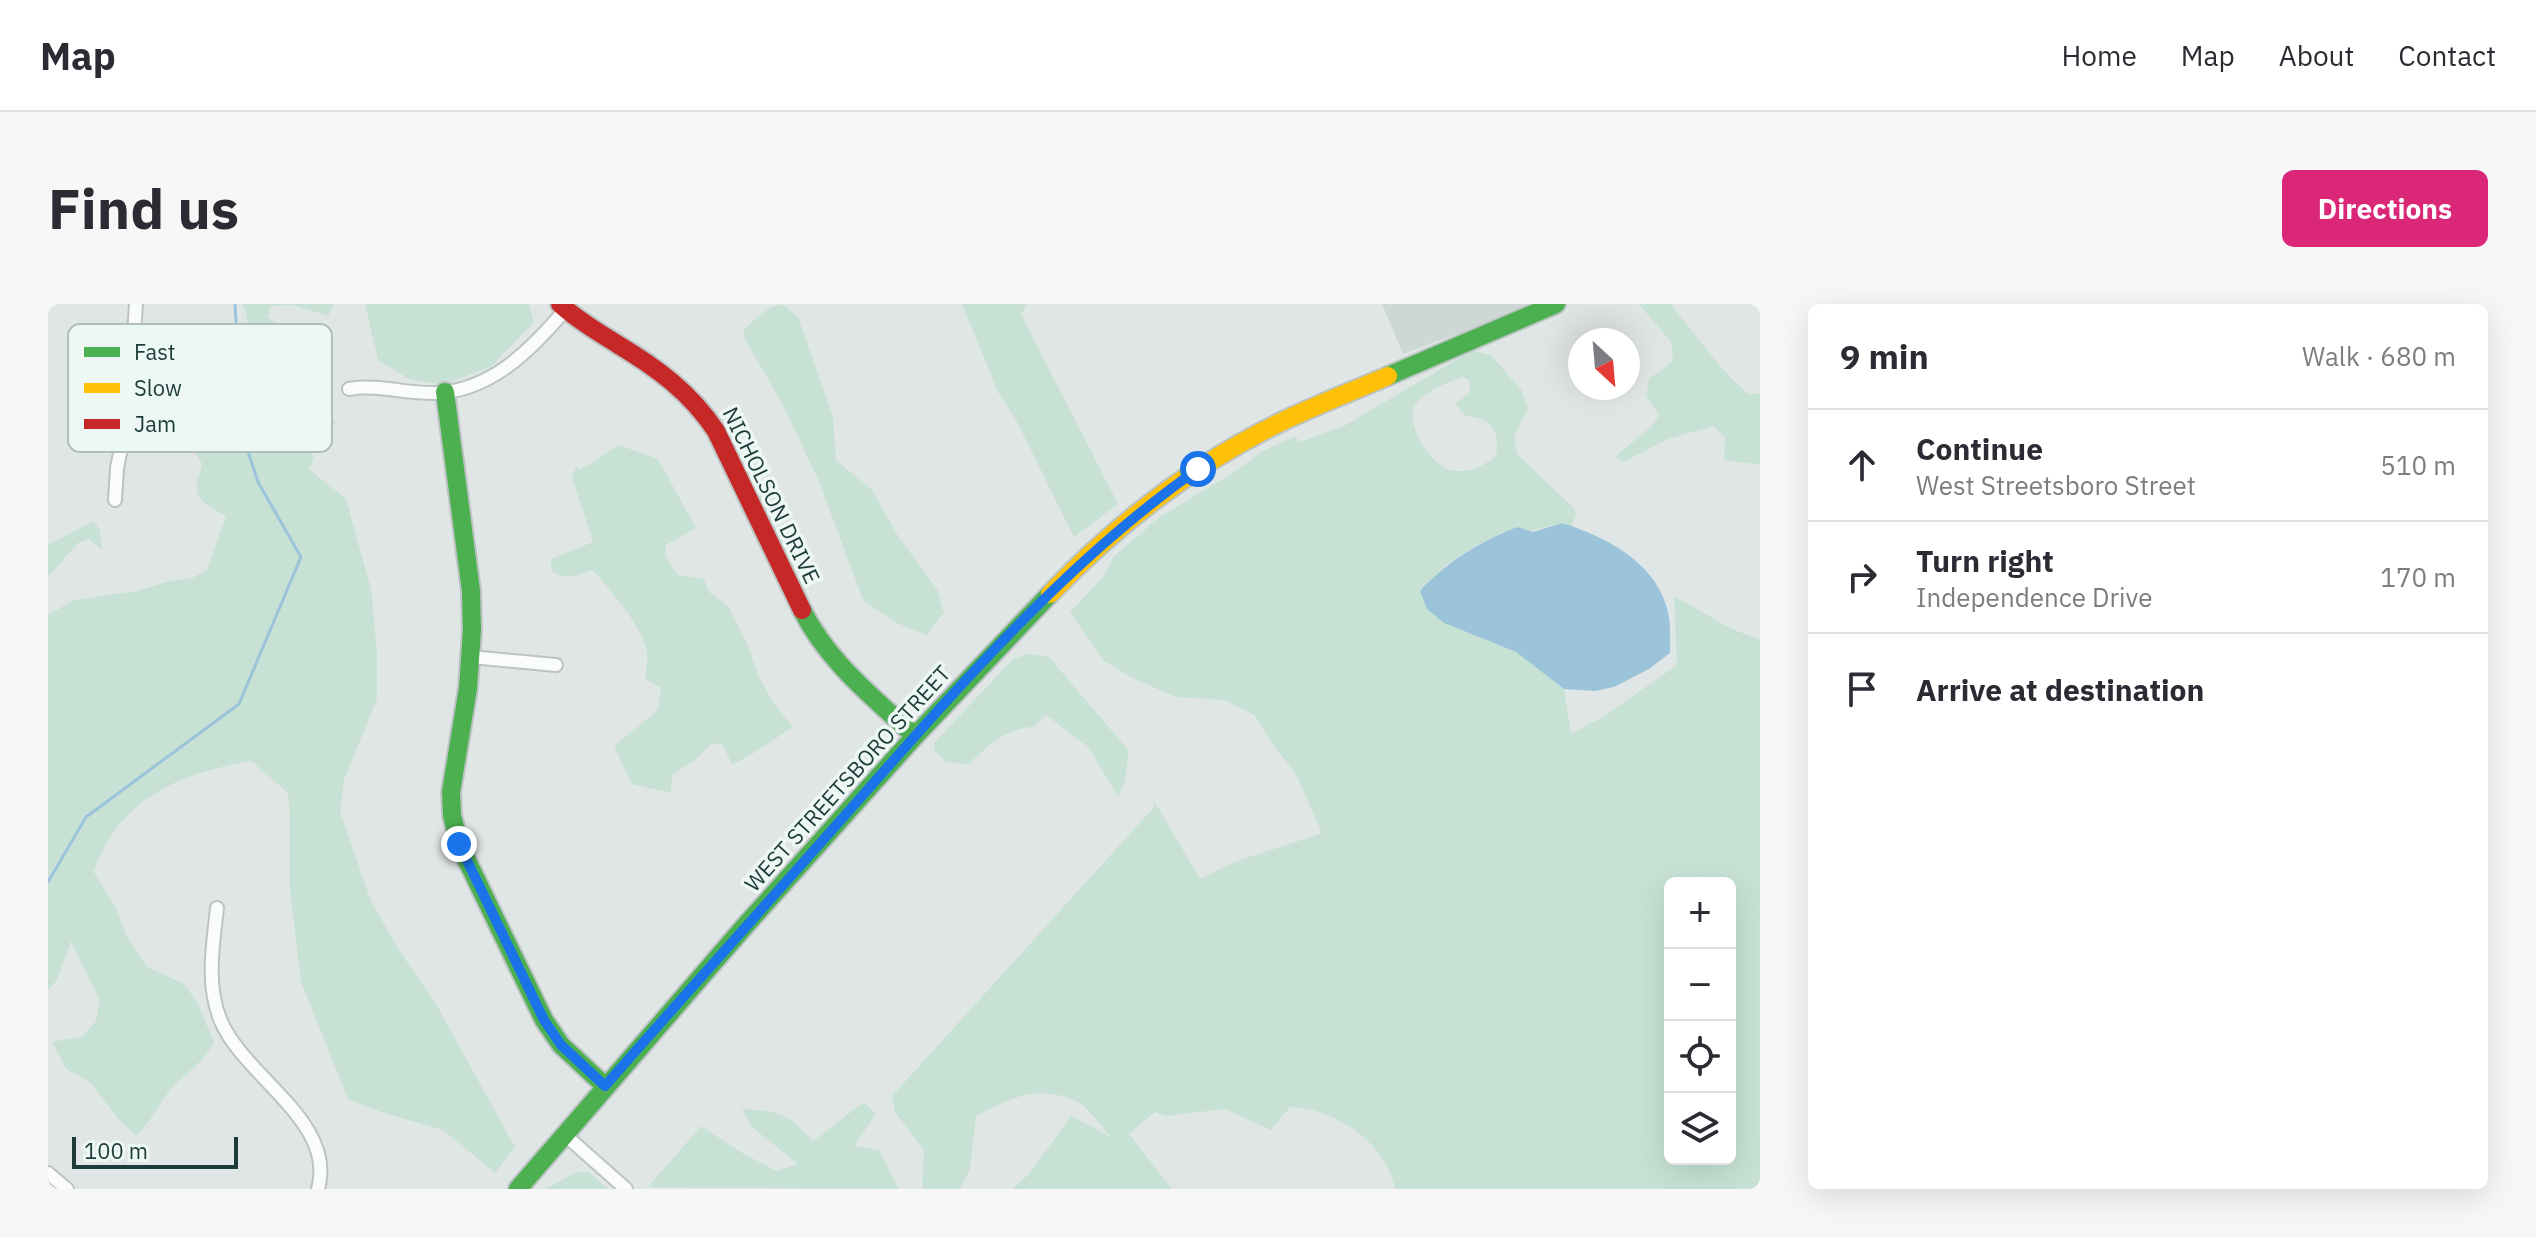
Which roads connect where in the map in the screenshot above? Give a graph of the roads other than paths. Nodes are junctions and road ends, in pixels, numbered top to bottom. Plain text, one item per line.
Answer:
1 (136, 304) edge
2 (1556, 304) edge
3 (562, 307) edge
4 (135, 324) edge
5 (349, 389) dead end
6 (445, 392) junction
7 (120, 452) edge
8 (115, 500) dead end
9 (471, 657) junction
10 (556, 665) dead end
11 (915, 736) junction
12 (217, 908) dead end
13 (605, 1086) junction
14 (564, 1134) junction
15 (48, 1173) edge
16 (67, 1189) edge
17 (318, 1189) edge
18 (518, 1189) edge
19 (626, 1189) edge

1 - 4 street
2 - 11 main road, WEST STREETSBORO STREET
3 - 6 street
3 - 11 main road, NICHOLSON DRIVE
5 - 6 street
6 - 9 main road
7 - 8 street
9 - 10 street
9 - 13 main road
11 - 13 main road, WEST STREETSBORO STREET
12 - 17 street
13 - 14 main road, WEST STREETSBORO STREET
14 - 18 main road, WEST STREETSBORO STREET
14 - 19 street
15 - 16 street

